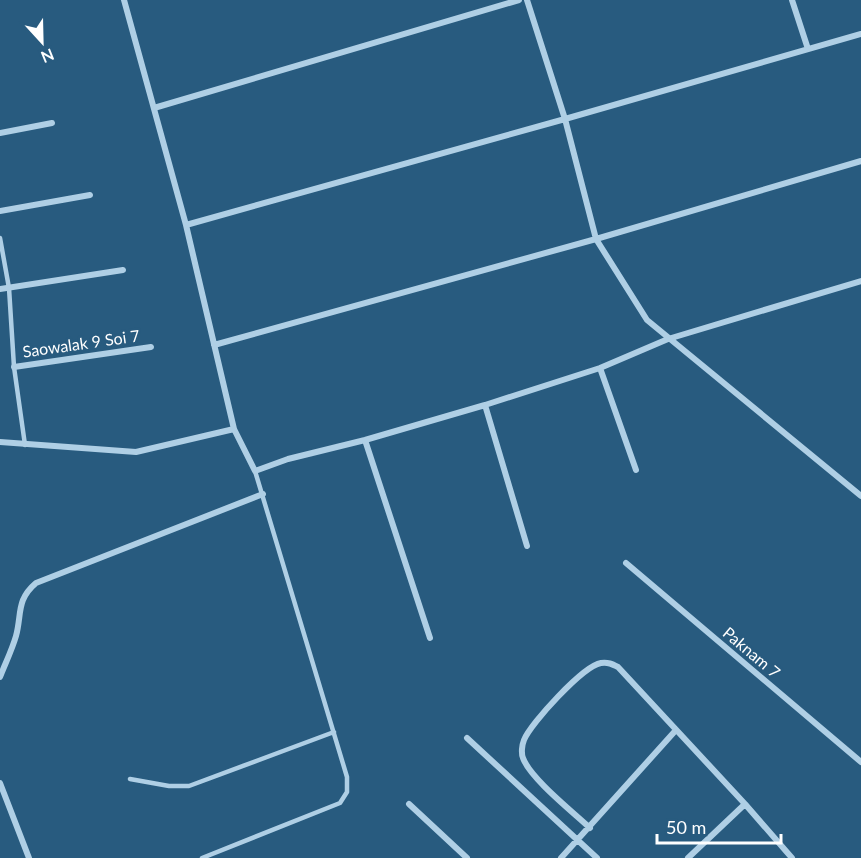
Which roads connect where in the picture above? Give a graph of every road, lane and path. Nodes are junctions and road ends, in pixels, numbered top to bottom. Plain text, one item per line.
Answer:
1 (124, 0) edge
2 (519, 0) edge
3 (527, 0) edge
4 (792, 0) edge
5 (861, 34) edge
6 (808, 49) junction
7 (154, 108) junction
8 (565, 120) junction
9 (51, 123) dead end
10 (0, 133) edge
11 (861, 161) edge
12 (90, 195) dead end
13 (0, 211) edge
14 (186, 225) junction
15 (0, 238) edge
16 (596, 239) junction
17 (123, 270) dead end
18 (861, 281) edge
19 (9, 288) junction
20 (0, 289) edge
21 (668, 339) junction
22 (214, 345) junction
23 (151, 347) dead end
24 (14, 366) junction
25 (600, 368) junction
26 (485, 405) junction
27 (234, 429) junction
28 (365, 440) junction
29 (0, 442) edge
30 (25, 445) junction
31 (636, 470) dead end
32 (255, 471) junction
33 (263, 494) junction
34 (861, 496) edge
35 (527, 546) dead end
36 (626, 563) dead end
37 (430, 638) dead end
38 (0, 677) edge
39 (676, 730) junction
40 (334, 732) junction
41 (467, 738) dead end
42 (861, 762) edge
43 (130, 779) dead end
44 (0, 783) edge
45 (410, 804) dead end
46 (745, 804) junction
47 (590, 828) junction
48 (577, 841) junction
49 (29, 858) edge
50 (202, 858) edge
51 (467, 858) edge
52 (561, 858) edge
53 (597, 858) edge
54 (688, 858) edge
55 (792, 858) edge

1 - 7 street
2 - 7 street
3 - 8 street
4 - 6 street
5 - 6 street
6 - 8 street
7 - 14 street
8 - 14 street
8 - 16 street
9 - 10 street
11 - 16 street
12 - 13 street
14 - 22 street
15 - 19 lane
16 - 21 street
16 - 22 street
17 - 19 street
18 - 21 street
19 - 20 street
19 - 24 lane
21 - 25 street
21 - 34 street
22 - 27 street
23 - 24 street, Saowalak 9 Soi 7
24 - 30 lane
25 - 26 street
25 - 31 street
26 - 28 street
26 - 35 street
27 - 30 street
27 - 32 street
28 - 32 street
28 - 37 street
29 - 30 street
32 - 33 lane
33 - 38 street
33 - 40 lane
36 - 42 street, Paknam 7
39 - 46 street
39 - 47 street
39 - 47 street
40 - 43 lane
40 - 50 lane
41 - 48 street
44 - 49 street
45 - 51 street
46 - 54 street
46 - 55 street
47 - 48 street
48 - 52 street
48 - 53 street

